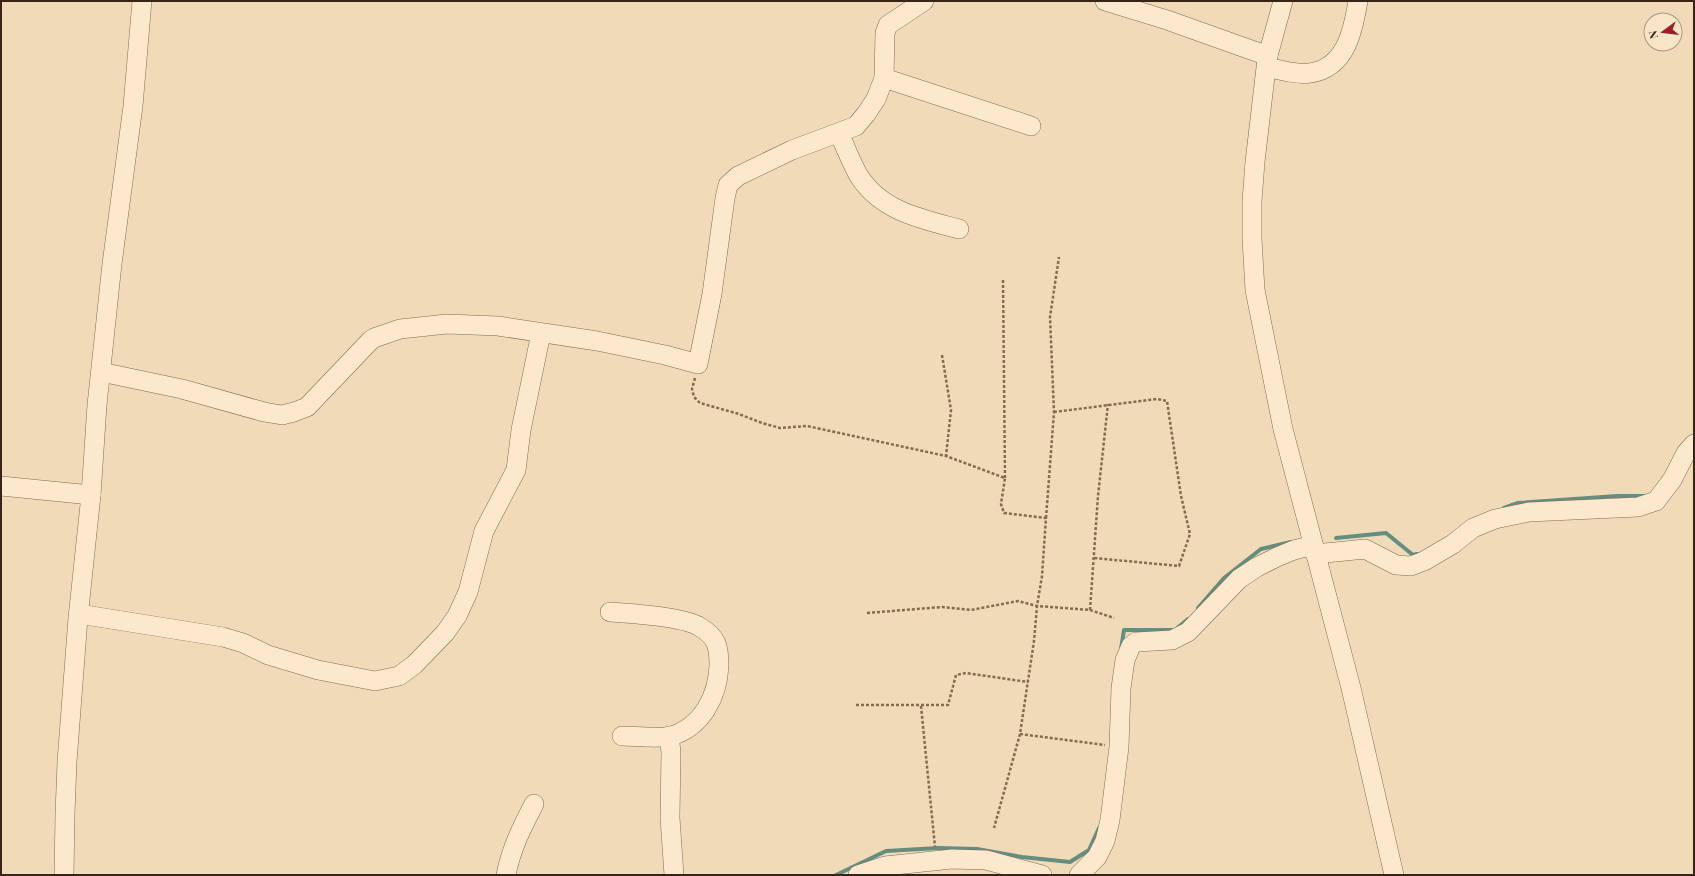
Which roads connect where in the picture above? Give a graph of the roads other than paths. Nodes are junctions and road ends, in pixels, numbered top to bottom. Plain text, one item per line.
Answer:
1 (142, 1) edge
2 (924, 1) edge
3 (1105, 1) edge
4 (1283, 1) edge
5 (1358, 1) edge
6 (1267, 61) junction
7 (884, 78) junction
8 (1031, 126) dead end
9 (839, 134) junction
10 (959, 229) dead end
11 (541, 333) junction
12 (101, 372) junction
13 (1694, 444) edge
14 (1, 486) edge
15 (91, 495) junction
16 (1314, 550) junction
17 (610, 612) dead end
18 (78, 614) junction
19 (622, 736) dead end
20 (669, 736) junction
21 (534, 804) dead end
22 (64, 875) edge
23 (506, 875) edge
24 (674, 875) edge
25 (858, 875) edge
26 (1042, 875) edge
27 (1080, 875) edge
28 (1394, 875) edge

1 - 12 street
2 - 7 street
3 - 6 street
4 - 6 street
5 - 6 street
6 - 16 street
7 - 8 street
7 - 9 street
9 - 10 street
9 - 11 street
11 - 12 street
11 - 18 street
12 - 15 street
13 - 16 street
14 - 15 street
15 - 18 street
16 - 27 street
16 - 28 street
17 - 20 street
18 - 22 street
19 - 20 street
20 - 24 street
21 - 23 street
25 - 26 street

